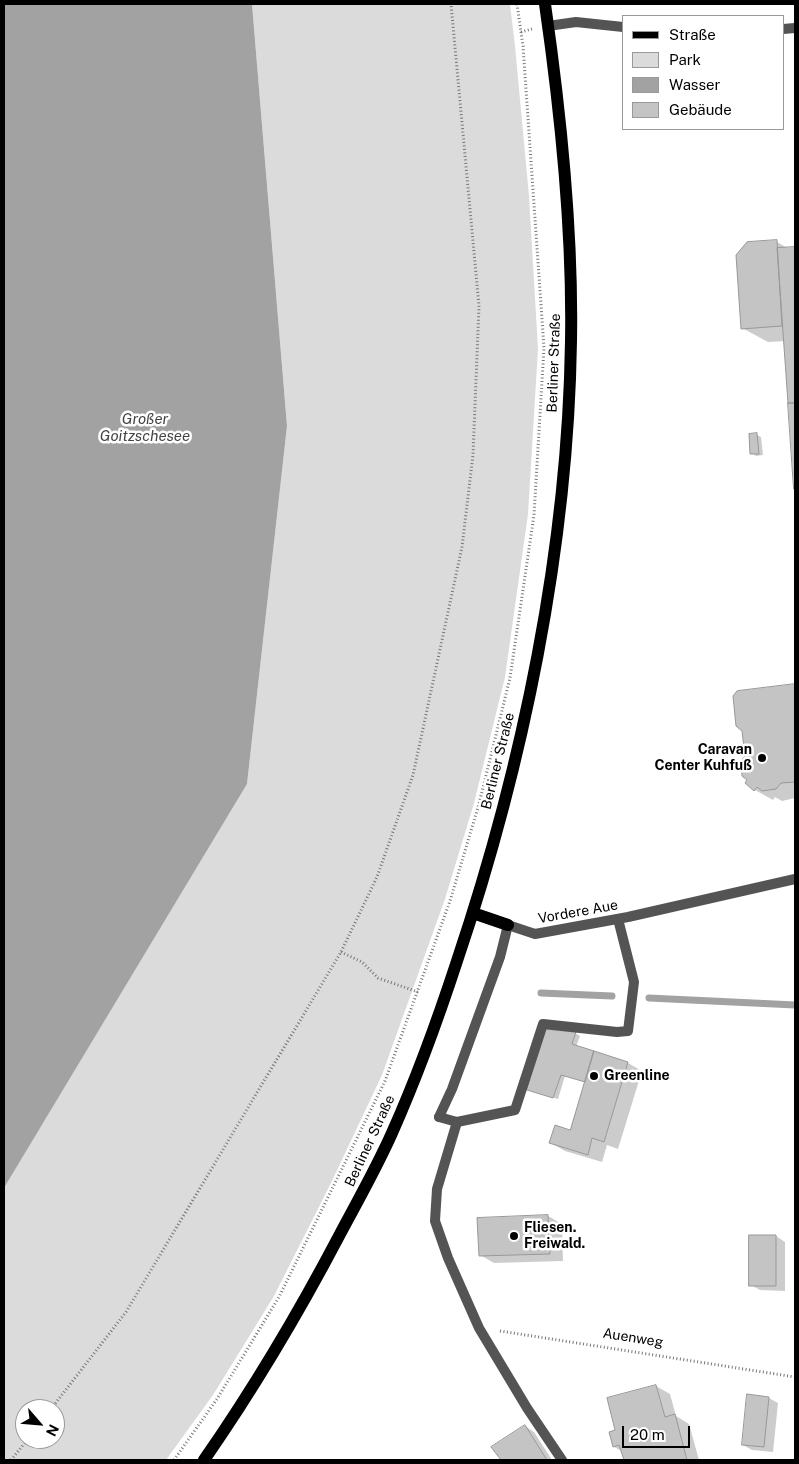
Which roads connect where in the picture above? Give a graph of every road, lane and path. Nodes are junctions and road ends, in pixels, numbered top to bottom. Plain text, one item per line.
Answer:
1 (452, 4) edge
2 (517, 4) edge
3 (545, 4) edge
4 (548, 26) junction
5 (622, 27) edge
6 (795, 879) edge
7 (473, 913) junction
8 (618, 919) junction
9 (508, 925) junction
10 (341, 952) junction
11 (418, 992) junction
12 (457, 1122) junction
13 (479, 1328) junction
14 (795, 1377) edge
15 (59, 1399) edge
16 (20, 1449) edge
17 (11, 1460) edge
18 (174, 1460) edge
19 (204, 1460) edge
20 (562, 1460) edge

1 - 10 path
2 - 11 path
3 - 4 main road, Berliner Straße
4 - 5 street
4 - 7 main road, Berliner Straße
6 - 8 street, Vordere Aue
7 - 9 main road
7 - 19 main road, Berliner Straße
8 - 9 street, Vordere Aue
8 - 12 street
9 - 12 street
10 - 11 path
10 - 15 path
11 - 18 path
12 - 13 street
13 - 14 path, Auenweg
13 - 20 street
16 - 17 path

